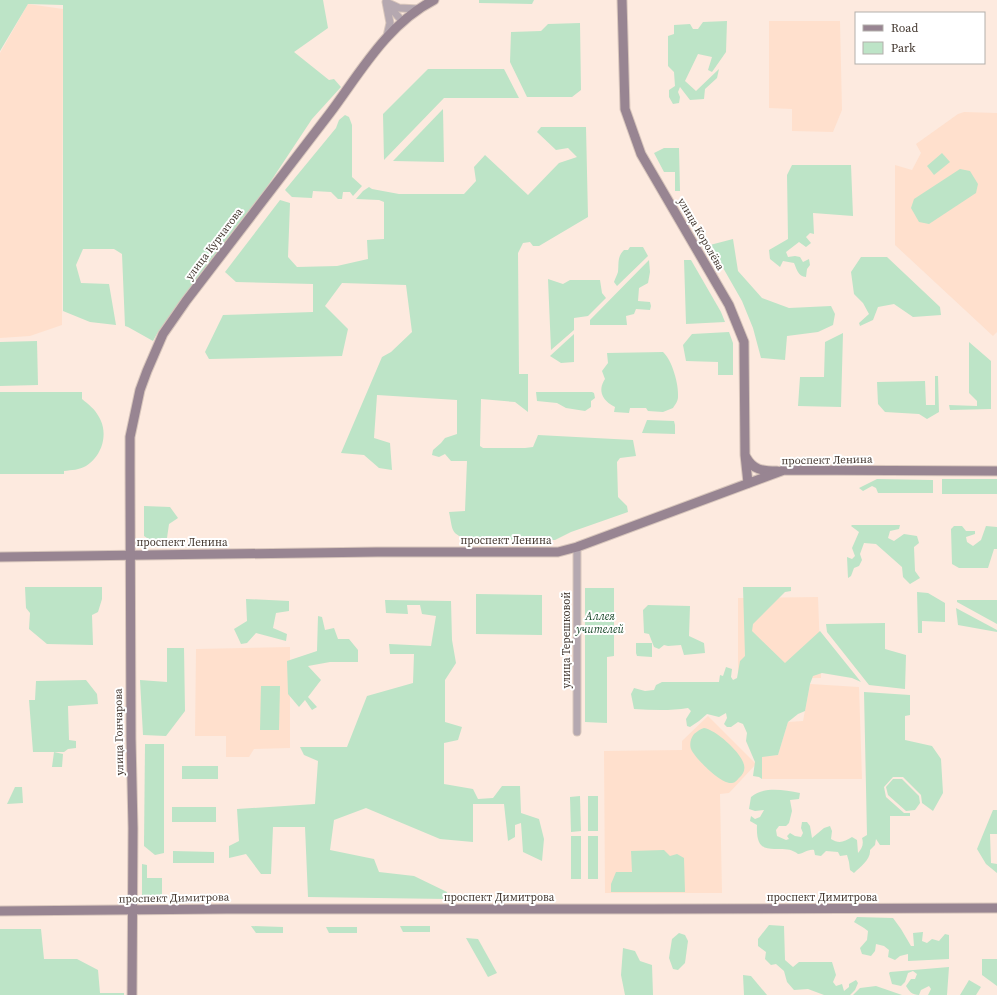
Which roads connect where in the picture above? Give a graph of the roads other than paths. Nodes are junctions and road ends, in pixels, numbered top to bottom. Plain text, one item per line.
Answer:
1 (434, 0) edge
2 (622, 0) edge
3 (385, 1) edge
4 (419, 9) junction
5 (403, 22) junction
6 (387, 38) junction
7 (745, 455) junction
8 (784, 470) junction
9 (997, 471) edge
10 (748, 483) junction
11 (577, 548) junction
12 (130, 555) junction
13 (0, 557) edge
14 (577, 732) dead end
15 (997, 908) edge
16 (132, 910) junction
17 (0, 911) edge
18 (132, 995) edge

1 - 4 main road, улица Курчатова
2 - 7 main road, улица Королёва
3 - 4 street
3 - 5 street
3 - 6 street
4 - 5 main road, улица Курчатова
5 - 6 main road, улица Курчатова
6 - 12 main road, улица Курчатова
7 - 8 main road
7 - 10 main road, улица Королёва
8 - 9 main road, проспект Ленина
8 - 10 main road, проспект Ленина
10 - 11 main road, проспект Ленина
11 - 12 main road, проспект Ленина
11 - 14 street, улица Терешковой
12 - 13 main road, проспект Ленина
12 - 16 main road, улица Гончарова
15 - 16 main road, проспект Димитрова
16 - 17 main road, проспект Димитрова
16 - 18 main road, улица Гончарова

